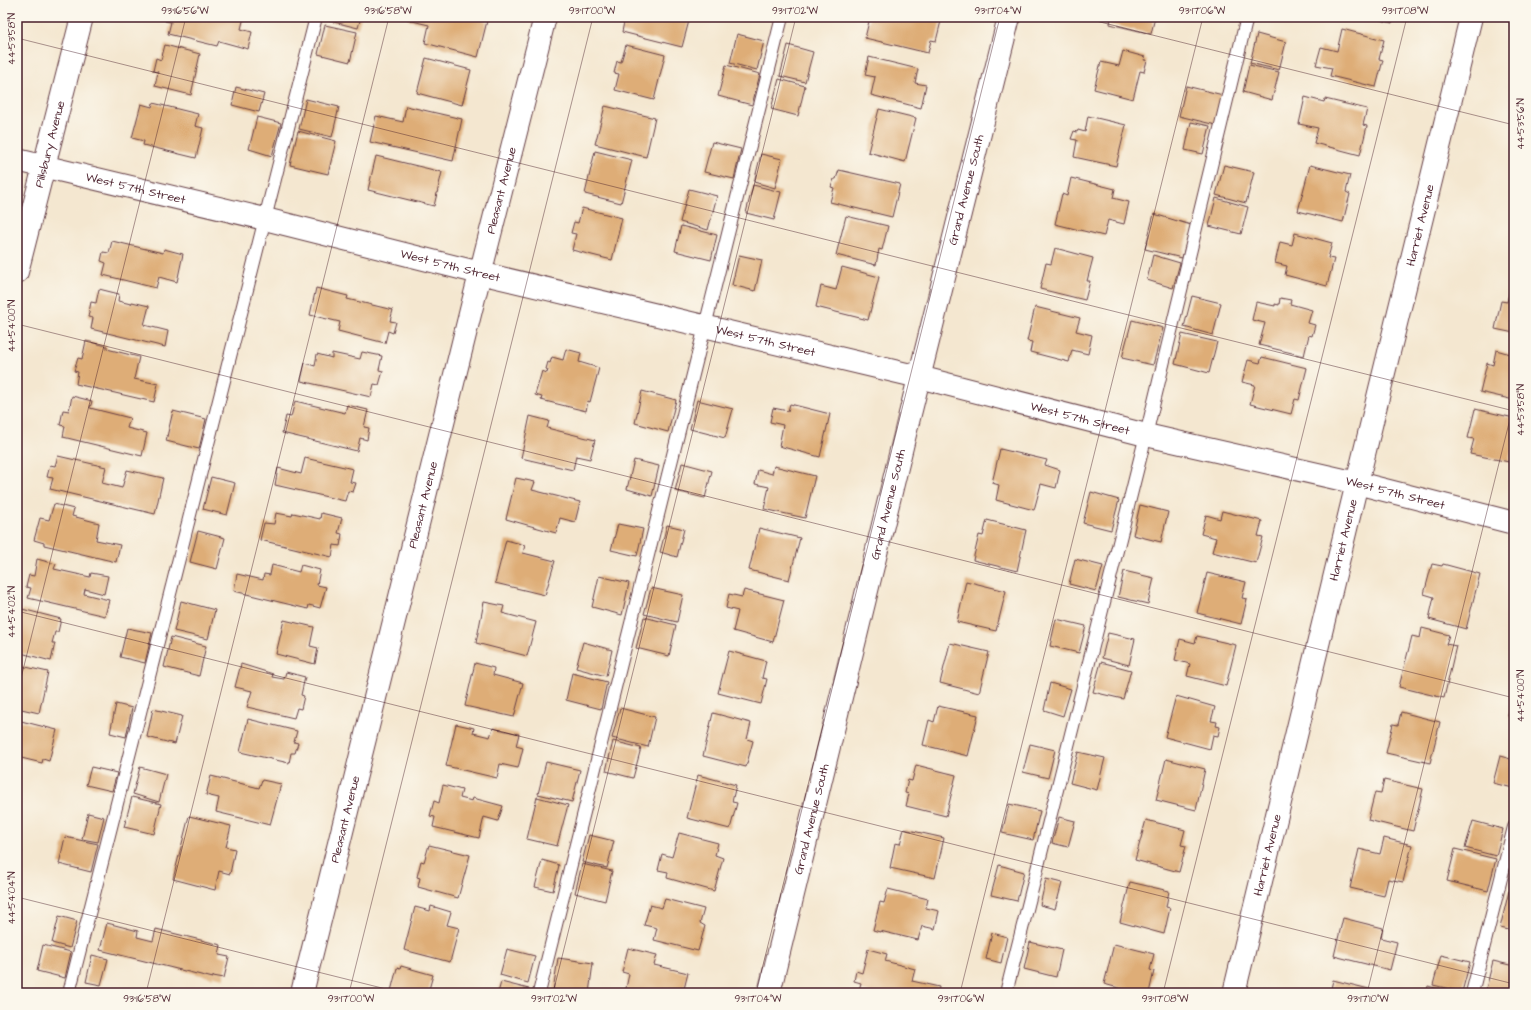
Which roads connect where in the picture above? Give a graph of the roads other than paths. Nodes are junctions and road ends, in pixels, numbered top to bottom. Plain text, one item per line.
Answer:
1 (82, 17) edge
2 (316, 17) edge
3 (545, 17) edge
4 (782, 17) edge
5 (1009, 17) edge
6 (1247, 17) edge
7 (1471, 17) edge
8 (17, 160) edge
9 (44, 167) junction
10 (265, 219) junction
11 (17, 272) edge
12 (480, 274) junction
13 (705, 326) junction
14 (919, 377) junction
15 (1146, 435) junction
16 (1357, 483) junction
17 (1514, 523) edge
18 (1514, 827) edge
19 (69, 993) edge
20 (302, 993) edge
21 (539, 993) edge
22 (769, 993) edge
23 (1006, 993) edge
24 (1234, 993) edge
25 (1472, 993) edge

1 - 9 street, Pillsbury Avenue
2 - 10 lane
3 - 12 street, Pleasant Avenue
4 - 13 lane
5 - 14 street, Grand Avenue South
6 - 15 lane
7 - 16 street, Harriet Avenue
8 - 9 street, West 57th Street
9 - 10 street, West 57th Street
9 - 11 street, Pillsbury Avenue
10 - 12 street, West 57th Street
10 - 19 lane
12 - 13 street, West 57th Street
12 - 20 street, Pleasant Avenue
13 - 14 street, West 57th Street
13 - 21 lane
14 - 15 street, West 57th Street
14 - 22 street, Grand Avenue South
15 - 16 street, West 57th Street
15 - 23 lane
16 - 17 street, West 57th Street
16 - 24 street, Harriet Avenue
18 - 25 lane

